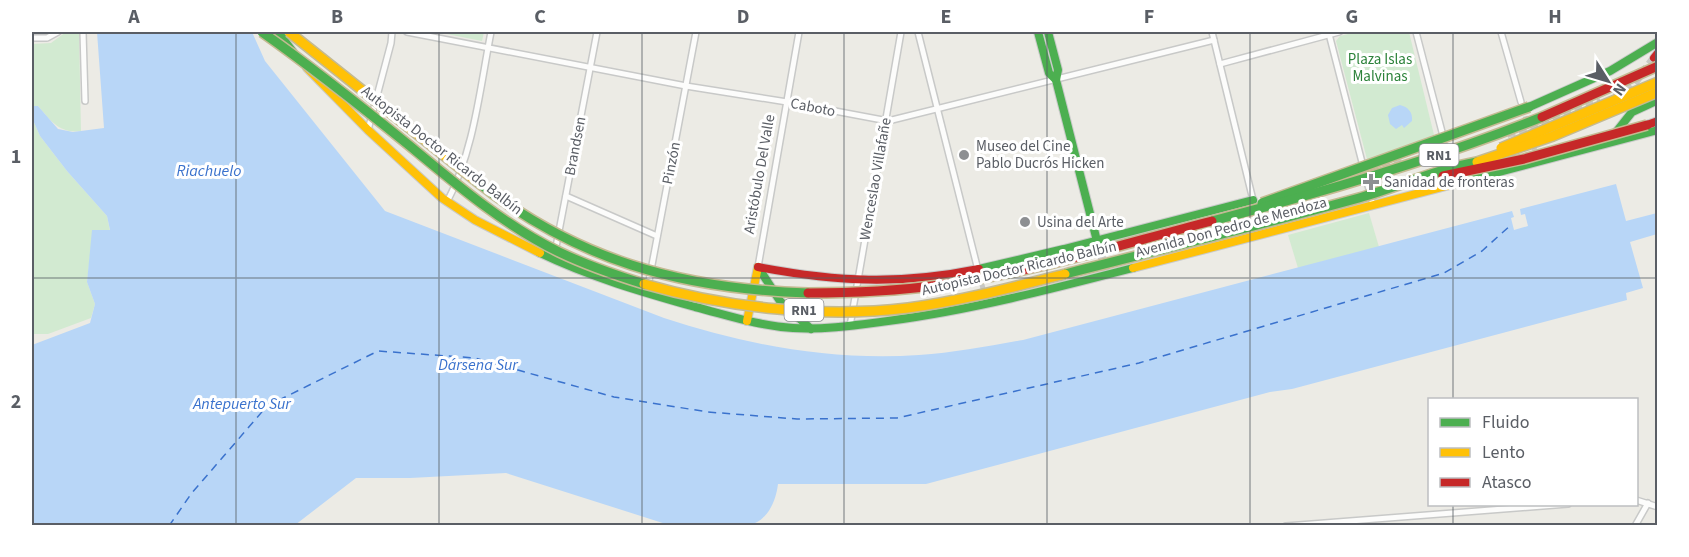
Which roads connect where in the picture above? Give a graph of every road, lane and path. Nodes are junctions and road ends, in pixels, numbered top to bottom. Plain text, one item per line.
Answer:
1 (58, 32) edge
2 (83, 32) edge
3 (262, 32) edge
4 (278, 32) edge
5 (289, 32) edge
6 (392, 32) edge
7 (407, 32) edge
8 (491, 32) edge
9 (597, 32) edge
10 (696, 32) edge
11 (799, 32) edge
12 (901, 32) edge
13 (918, 32) edge
14 (1038, 32) edge
15 (1048, 32) edge
16 (1212, 32) edge
17 (1339, 32) edge
18 (1416, 32) edge
19 (1501, 32) edge
20 (1329, 34) junction
21 (32, 38) edge
22 (1214, 40) junction
23 (1658, 42) edge
24 (286, 43) junction
25 (488, 49) junction
26 (1656, 59) edge
27 (1220, 64) junction
28 (591, 68) junction
29 (1056, 80) junction
30 (1658, 81) edge
31 (686, 86) junction
32 (1658, 92) edge
33 (1658, 100) edge
34 (86, 101) dead end
35 (787, 102) junction
36 (1525, 104) junction
37 (938, 110) junction
38 (373, 112) junction
39 (885, 121) junction
40 (1658, 121) edge
41 (368, 130) junction
42 (1658, 130) edge
43 (1442, 132) tunnel mouth
44 (1607, 144) junction
45 (1457, 166) junction
46 (458, 182) junction
47 (1412, 183) junction
48 (566, 195) junction
49 (1253, 200) joint
50 (447, 202) junction
51 (1373, 205) junction
52 (1212, 221) junction
53 (657, 236) junction
54 (1097, 241) junction
55 (556, 249) junction
56 (554, 260) junction
57 (758, 267) junction
58 (978, 270) junction
59 (599, 277) junction
60 (858, 280) junction
61 (647, 294) junction
62 (747, 321) junction
63 (850, 326) junction
64 (811, 329) junction
65 (1638, 500) edge
66 (1648, 503) junction
67 (1541, 506) edge
68 (1658, 507) edge
69 (1286, 525) edge
70 (1635, 525) edge

1 - 21 street
2 - 34 street
3 - 47 main road, Autopista Doctor Ricardo Balbín / RN1, bridge
4 - 24 main road, Avenida Don Pedro de Mendoza
5 - 24 street
5 - 52 main road, Autopista Doctor Ricardo Balbín / RN1, bridge
6 - 38 street
7 - 25 street, Caboto
8 - 25 street
9 - 28 street, Brandsen
10 - 31 street, Pinzón
11 - 35 street, Aristóbulo Del Valle
12 - 39 street, Wenceslao Villafañe
13 - 37 street
14 - 29 main road
15 - 29 main road
16 - 22 street
17 - 20 street
18 - 43 street
19 - 36 street
20 - 27 street
20 - 51 street
22 - 27 street
22 - 29 street, Caboto
23 - 36 main road
24 - 38 main road, Avenida Don Pedro de Mendoza
24 - 41 main road, Avenida Don Pedro de Mendoza
25 - 28 street, Caboto
25 - 46 street
26 - 52 main road, Autopista Doctor Ricardo Balbín / RN1, bridge
27 - 49 street
28 - 31 street, Caboto
28 - 48 street, Brandsen
29 - 37 street, Caboto
29 - 54 main road
30 - 45 main road, bridge
31 - 35 street, Caboto
31 - 53 street, Pinzón
32 - 45 main road, Autopista Doctor Ricardo Balbín / RN1, bridge
33 - 44 main road
35 - 39 street, Caboto
35 - 57 street, Aristóbulo Del Valle
36 - 52 main road, bridge
37 - 39 street, Caboto
37 - 58 street
38 - 41 street
38 - 46 main road, Avenida Don Pedro de Mendoza
39 - 60 street, Wenceslao Villafañe
40 - 47 main road, bridge
41 - 50 main road, Avenida Don Pedro de Mendoza
42 - 44 main road, Avenida Don Pedro de Mendoza
44 - 51 main road, Avenida Don Pedro de Mendoza
45 - 47 main road, Autopista Doctor Ricardo Balbín / RN1, bridge
46 - 50 street
46 - 55 main road, Avenida Don Pedro de Mendoza
48 - 53 street
48 - 55 street, Brandsen
49 - 54 main road, Avenida Don Pedro de Mendoza
50 - 56 main road, Avenida Don Pedro de Mendoza
51 - 63 main road, Avenida Don Pedro de Mendoza
53 - 61 street, Pinzón
54 - 58 main road, Avenida Don Pedro de Mendoza
55 - 56 street, Brandsen
55 - 59 main road, Avenida Don Pedro de Mendoza
56 - 59 main road, Avenida Don Pedro de Mendoza
57 - 60 main road, Avenida Don Pedro de Mendoza
57 - 62 main road, Aristóbulo Del Valle
57 - 64 main road
58 - 60 main road, Avenida Don Pedro de Mendoza
59 - 61 main road, Avenida Don Pedro de Mendoza
60 - 63 street, Wenceslao Villafañe
61 - 62 main road, Avenida Don Pedro de Mendoza
62 - 64 main road, Avenida Don Pedro de Mendoza
63 - 64 main road, Avenida Don Pedro de Mendoza
65 - 66 street
66 - 68 street
66 - 70 street
67 - 69 street

